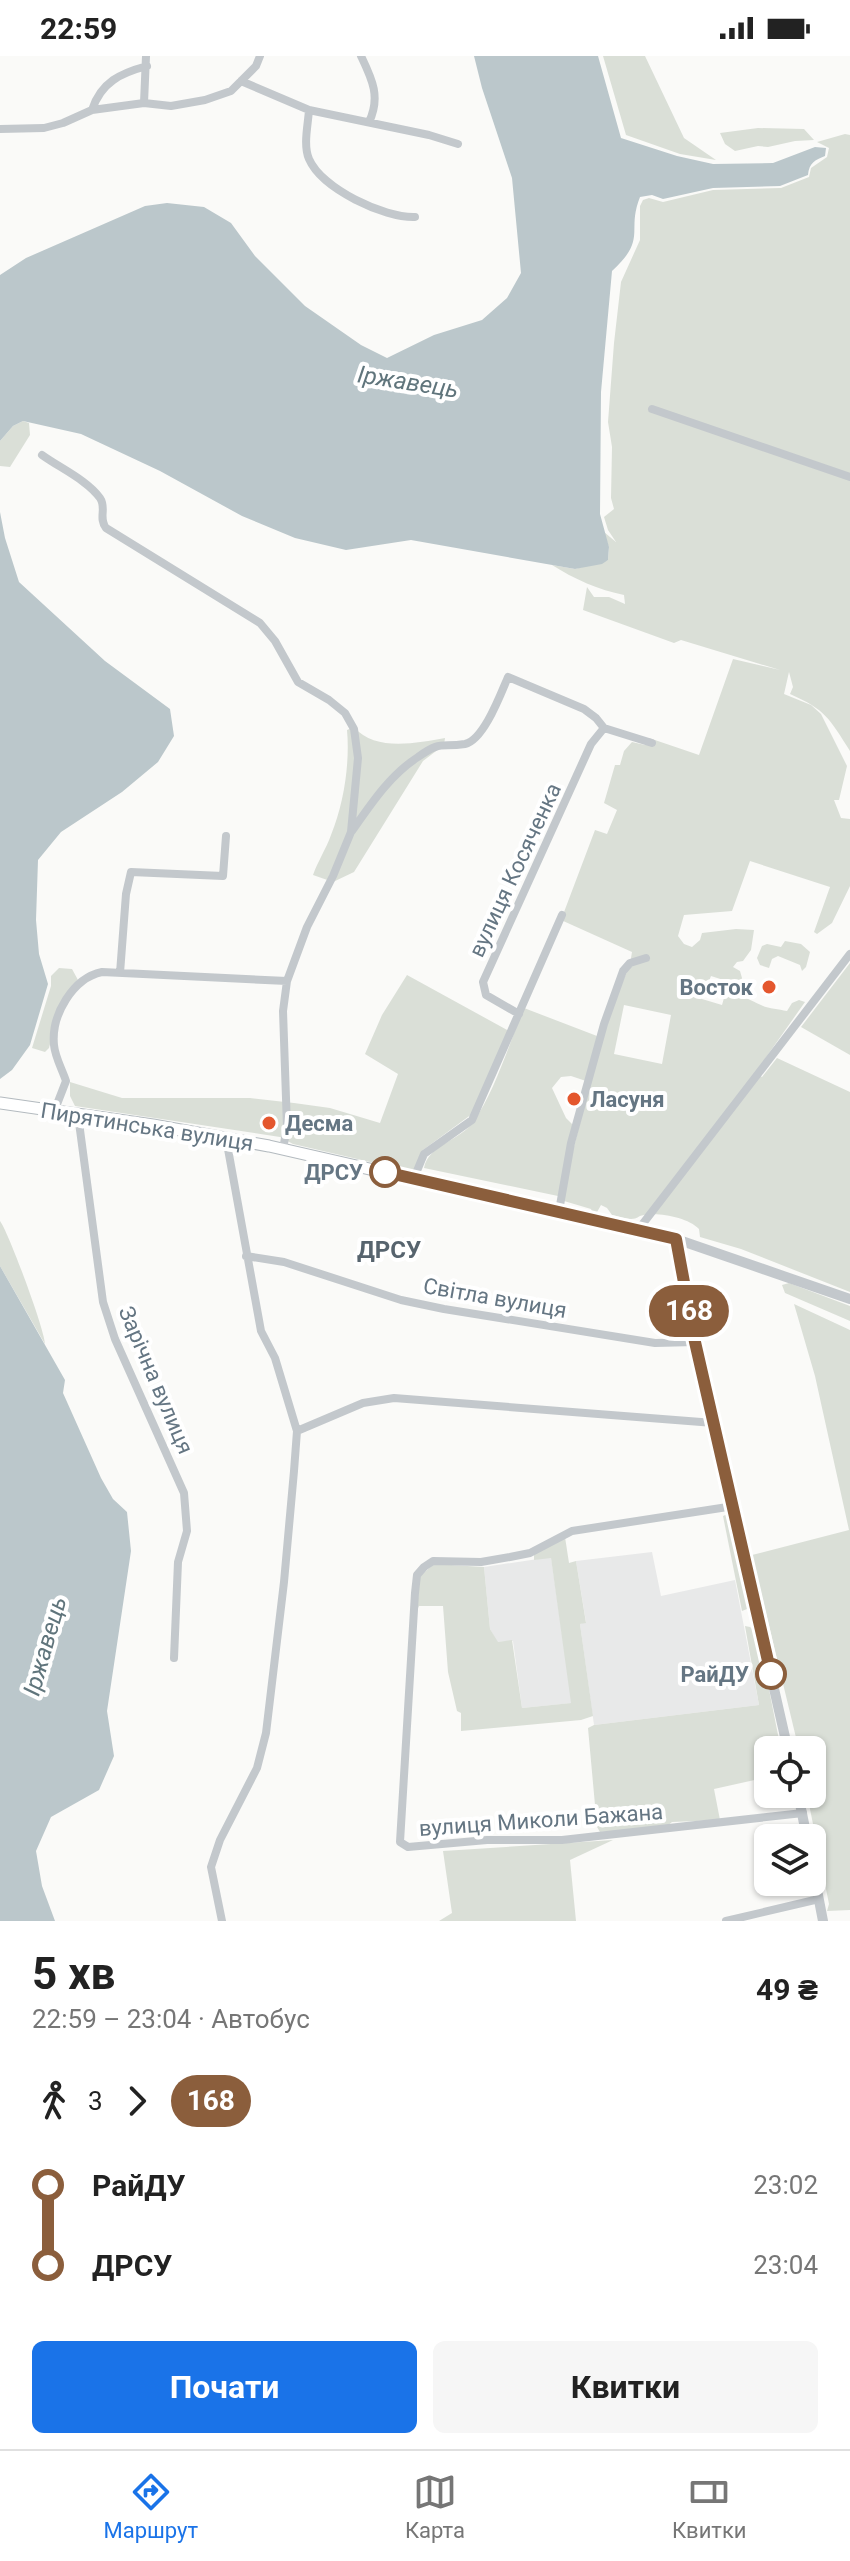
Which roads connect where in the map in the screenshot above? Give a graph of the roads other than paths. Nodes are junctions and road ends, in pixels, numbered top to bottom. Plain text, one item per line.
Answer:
1 (260, 56) edge
2 (361, 56) edge
3 (147, 61) edge
4 (241, 81) junction
5 (144, 103) junction
6 (92, 110) junction
7 (309, 110) junction
8 (369, 122) junction
9 (0, 129) edge
10 (458, 144) dead end
11 (415, 217) dead end
12 (652, 409) dead end
13 (42, 455) dead end
14 (850, 477) edge
15 (604, 728) junction
16 (652, 743) dead end
17 (351, 832) junction
18 (226, 836) dead end
19 (562, 915) dead end
20 (850, 954) edge
21 (646, 958) dead end
22 (120, 973) junction
23 (287, 981) junction
24 (519, 1014) junction
25 (0, 1103) edge
26 (54, 1112) junction
27 (78, 1115) junction
28 (226, 1138) junction
29 (283, 1149) junction
30 (414, 1178) junction
31 (559, 1211) junction
32 (638, 1230) junction
33 (676, 1239) junction
34 (246, 1256) junction
35 (850, 1299) edge
36 (695, 1342) junction
37 (714, 1423) junction
38 (297, 1431) junction
39 (734, 1506) junction
40 (174, 1658) dead end
41 (785, 1736) edge
42 (802, 1808) edge
43 (803, 1813) junction
44 (805, 1824) edge
45 (818, 1896) edge
46 (819, 1899) junction
47 (222, 1921) edge
48 (726, 1921) edge
49 (823, 1921) edge

1 - 4 street
2 - 8 street
3 - 5 street
3 - 6 street
4 - 5 street
4 - 7 street
5 - 6 street
6 - 9 street
7 - 8 street
7 - 11 street
8 - 10 street
12 - 14 street
13 - 17 street
15 - 16 street
15 - 17 street
15 - 24 street, вулиця Косяченка
17 - 23 street
18 - 22 street
19 - 24 street
20 - 32 street
21 - 31 street
22 - 23 street
22 - 26 street
23 - 29 street
24 - 30 street
25 - 26 main road, Пирятинська вулиця
26 - 27 main road, Пирятинська вулиця
27 - 28 main road, Пирятинська вулиця
27 - 40 street, Зарічна вулиця
28 - 29 main road, Пирятинська вулиця
28 - 34 street
29 - 30 main road, Пирятинська вулиця
30 - 31 main road, Пирятинська вулиця
31 - 32 main road, Пирятинська вулиця
32 - 33 main road, Пирятинська вулиця
33 - 35 street, Пирятинська вулиця
33 - 36 street
34 - 36 street, Світла вулиця
34 - 38 street
36 - 37 street
37 - 38 street
37 - 39 street
38 - 47 street
39 - 41 street
39 - 43 street, вулиця Миколи Бажана
42 - 43 street
43 - 44 street
45 - 46 street
46 - 48 street
46 - 49 street

